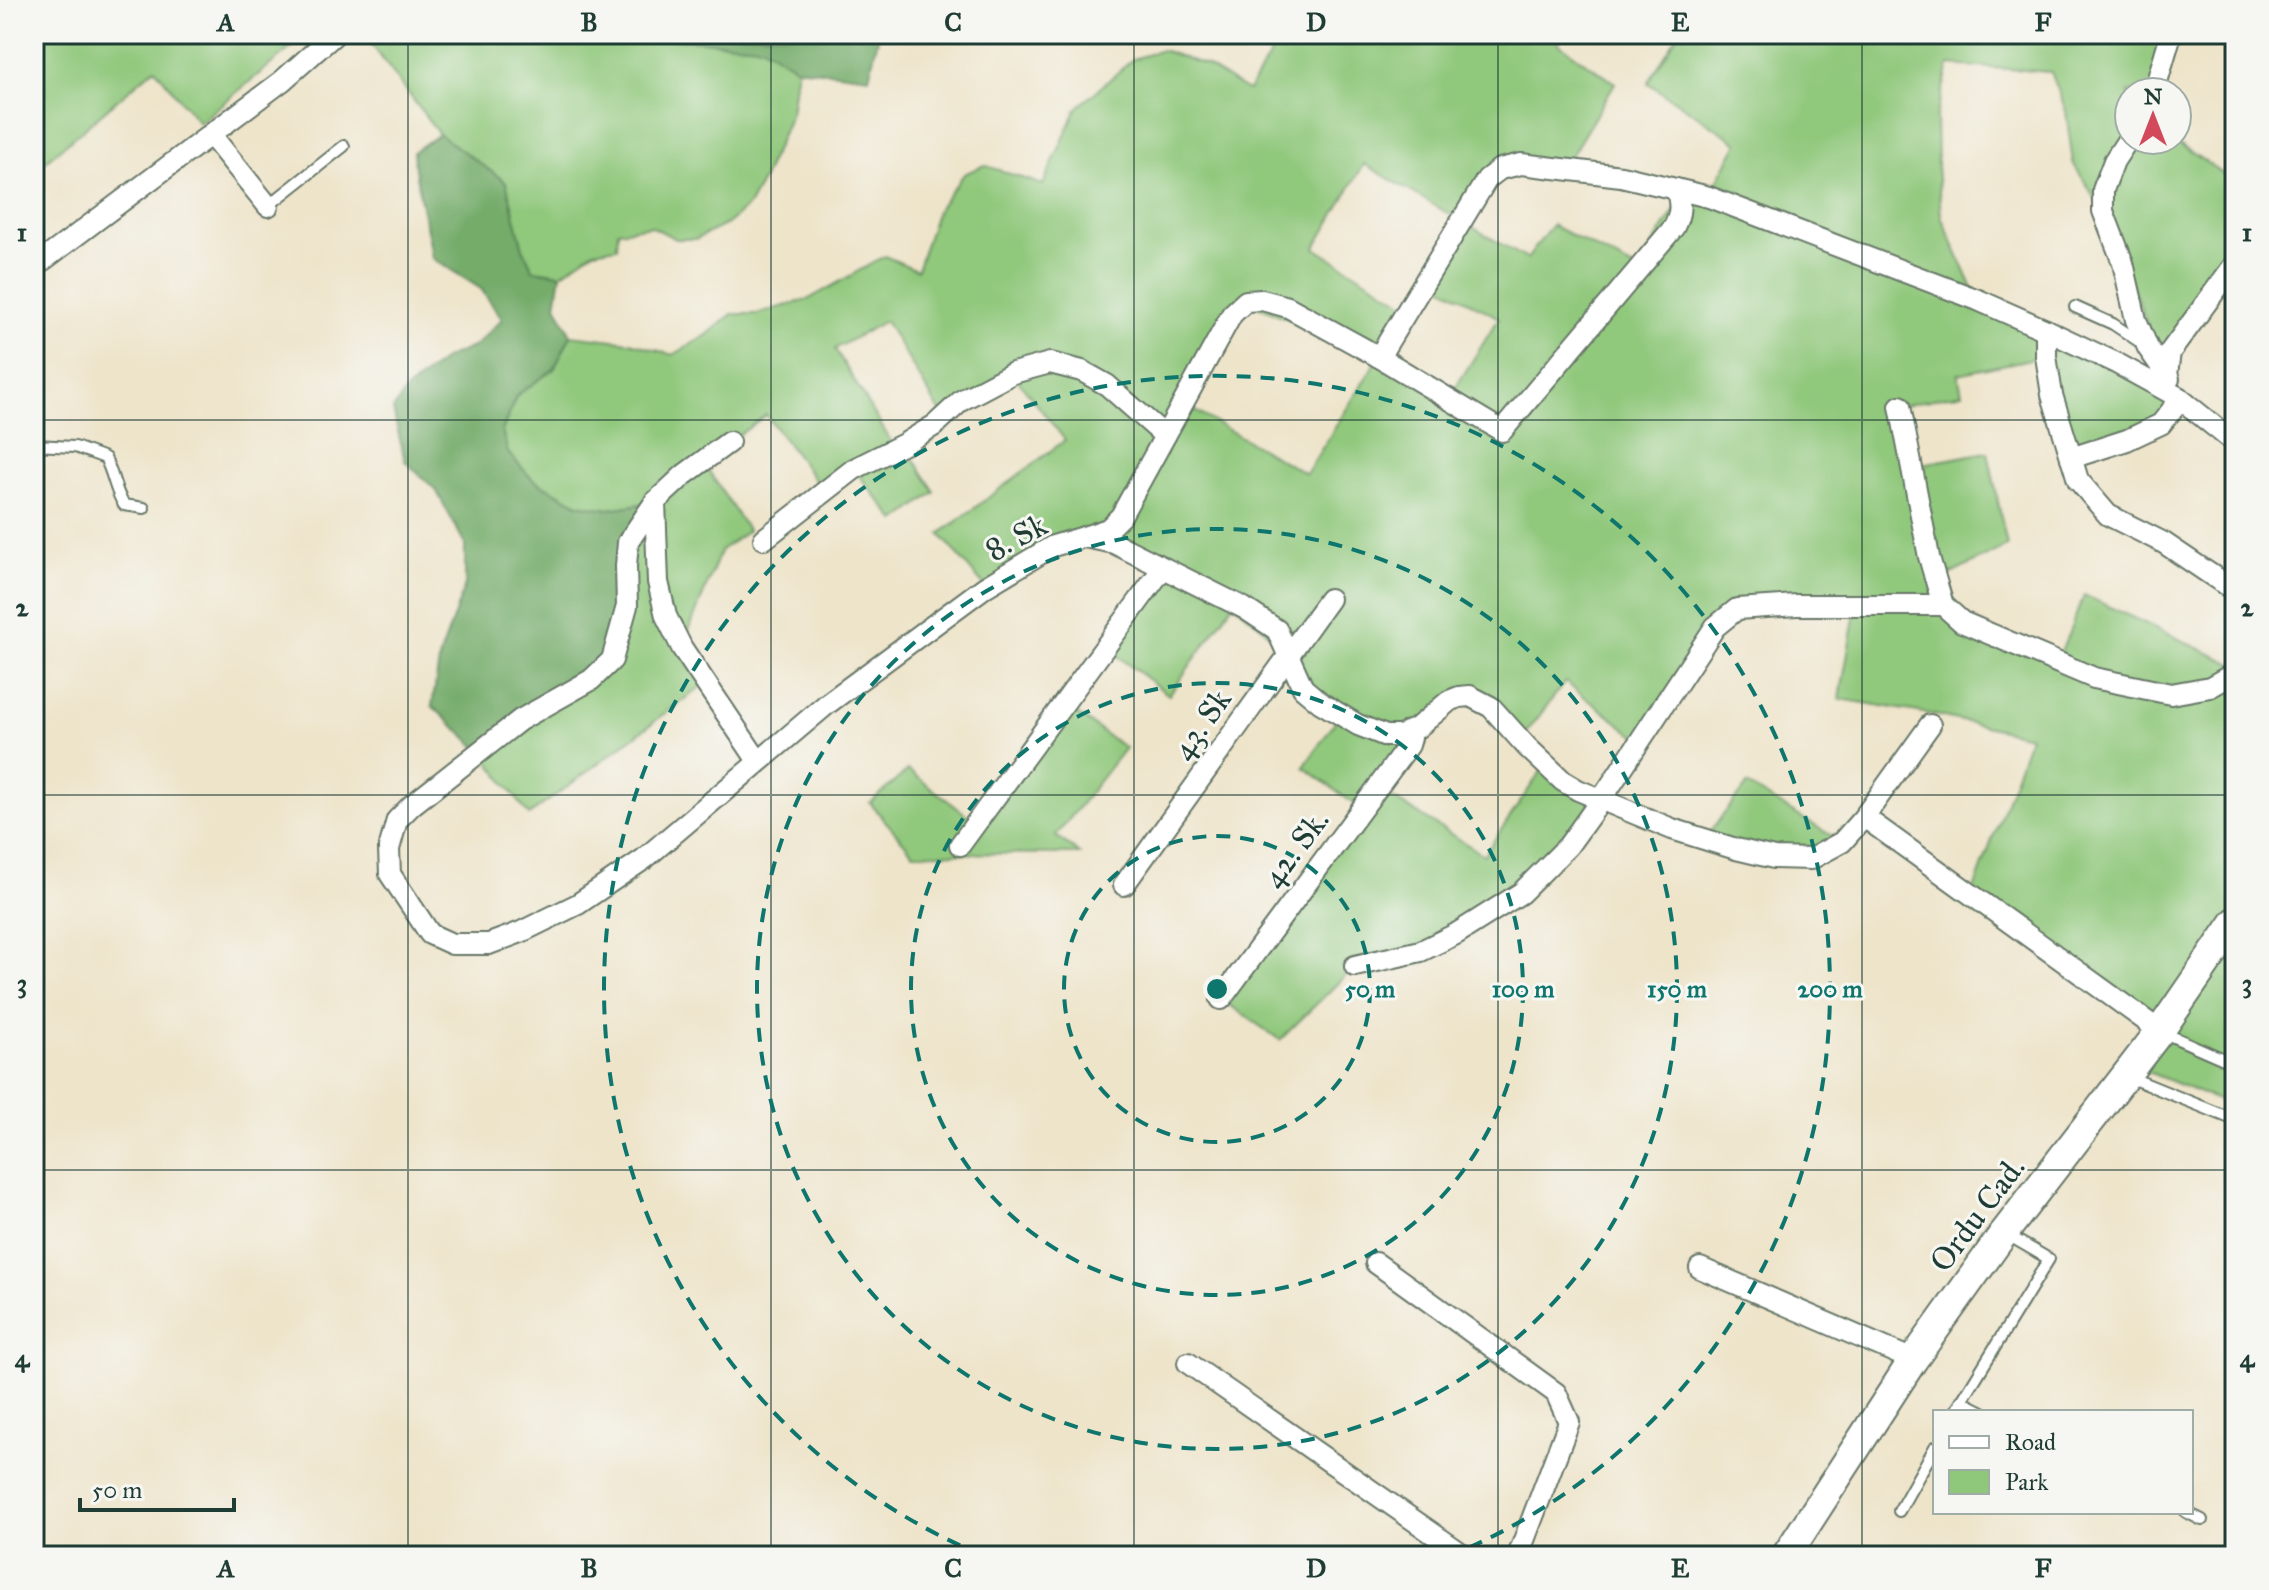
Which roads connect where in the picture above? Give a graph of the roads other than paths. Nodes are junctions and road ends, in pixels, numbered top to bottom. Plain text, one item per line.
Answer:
1 (335, 34) edge
2 (2171, 34) edge
3 (2159, 76) edge
4 (211, 135) junction
5 (344, 146) dead end
6 (2117, 156) edge
7 (1676, 189) junction
8 (268, 206) joint
9 (2235, 264) edge
10 (34, 267) edge
11 (2075, 307) dead end
12 (2046, 330) junction
13 (2148, 348) junction
14 (1379, 357) junction
15 (2167, 375) junction
16 (2178, 397) junction
17 (1900, 406) dead end
18 (1165, 436) junction
19 (729, 442) dead end
20 (2235, 443) edge
21 (34, 445) edge
22 (2071, 458) junction
23 (655, 502) junction
24 (144, 508) dead end
25 (1084, 537) junction
26 (764, 539) dead end
27 (1163, 568) junction
28 (2235, 591) edge
29 (1329, 599) dead end
30 (1943, 605) junction
31 (1288, 655) junction
32 (2235, 673) edge
33 (1930, 725) dead end
34 (1409, 731) junction
35 (758, 761) junction
36 (1601, 800) junction
37 (1864, 817) junction
38 (960, 845) dead end
39 (1124, 885) dead end
40 (2235, 922) edge
41 (1355, 966) dead end
42 (1221, 999) dead end
43 (2160, 1031) junction
44 (2235, 1064) edge
45 (2125, 1076) junction
46 (2235, 1120) edge
47 (2004, 1233) junction
48 (1376, 1263) dead end
49 (1700, 1268) dead end
50 (1913, 1360) junction
51 (1188, 1363) dead end
52 (1961, 1401) junction
53 (1956, 1410) edge
54 (1979, 1410) edge
55 (1933, 1451) edge
56 (1899, 1511) dead end
57 (2190, 1514) edge
58 (2202, 1520) dead end
59 (1465, 1556) edge
60 (1518, 1556) edge
61 (1786, 1556) edge

1 - 4 street
2 - 3 street
4 - 8 street
4 - 10 street
5 - 8 lane
6 - 13 street
7 - 12 street
7 - 14 street
7 - 14 street
9 - 15 street
11 - 13 lane
12 - 16 street
12 - 22 street
13 - 15 street
14 - 18 street
15 - 16 street
16 - 20 street
16 - 22 street
17 - 30 street
18 - 25 street
18 - 26 street
19 - 23 street
21 - 24 lane
22 - 28 street
23 - 35 street
23 - 35 street, 8. Sk
25 - 27 street, 8. Sk
25 - 35 street, 8. Sk
27 - 31 street, 8. Sk
27 - 38 street
29 - 31 street, 43. Sk
30 - 32 street
30 - 36 street
31 - 34 street, 8. Sk
31 - 39 street, 43. Sk
33 - 37 street
34 - 36 street
34 - 42 street, 42. Sk.
36 - 37 street
36 - 41 street
37 - 43 street
40 - 43 main road, Ordu Cad.
43 - 44 lane
43 - 45 main road, Ordu Cad.
45 - 46 lane
45 - 47 main road, Ordu Cad.
47 - 50 main road, Ordu Cad.
47 - 52 lane
48 - 60 street
49 - 50 street
50 - 61 main road, Ordu Cad.
51 - 59 street
52 - 53 lane
52 - 54 lane
55 - 56 lane
57 - 58 lane

